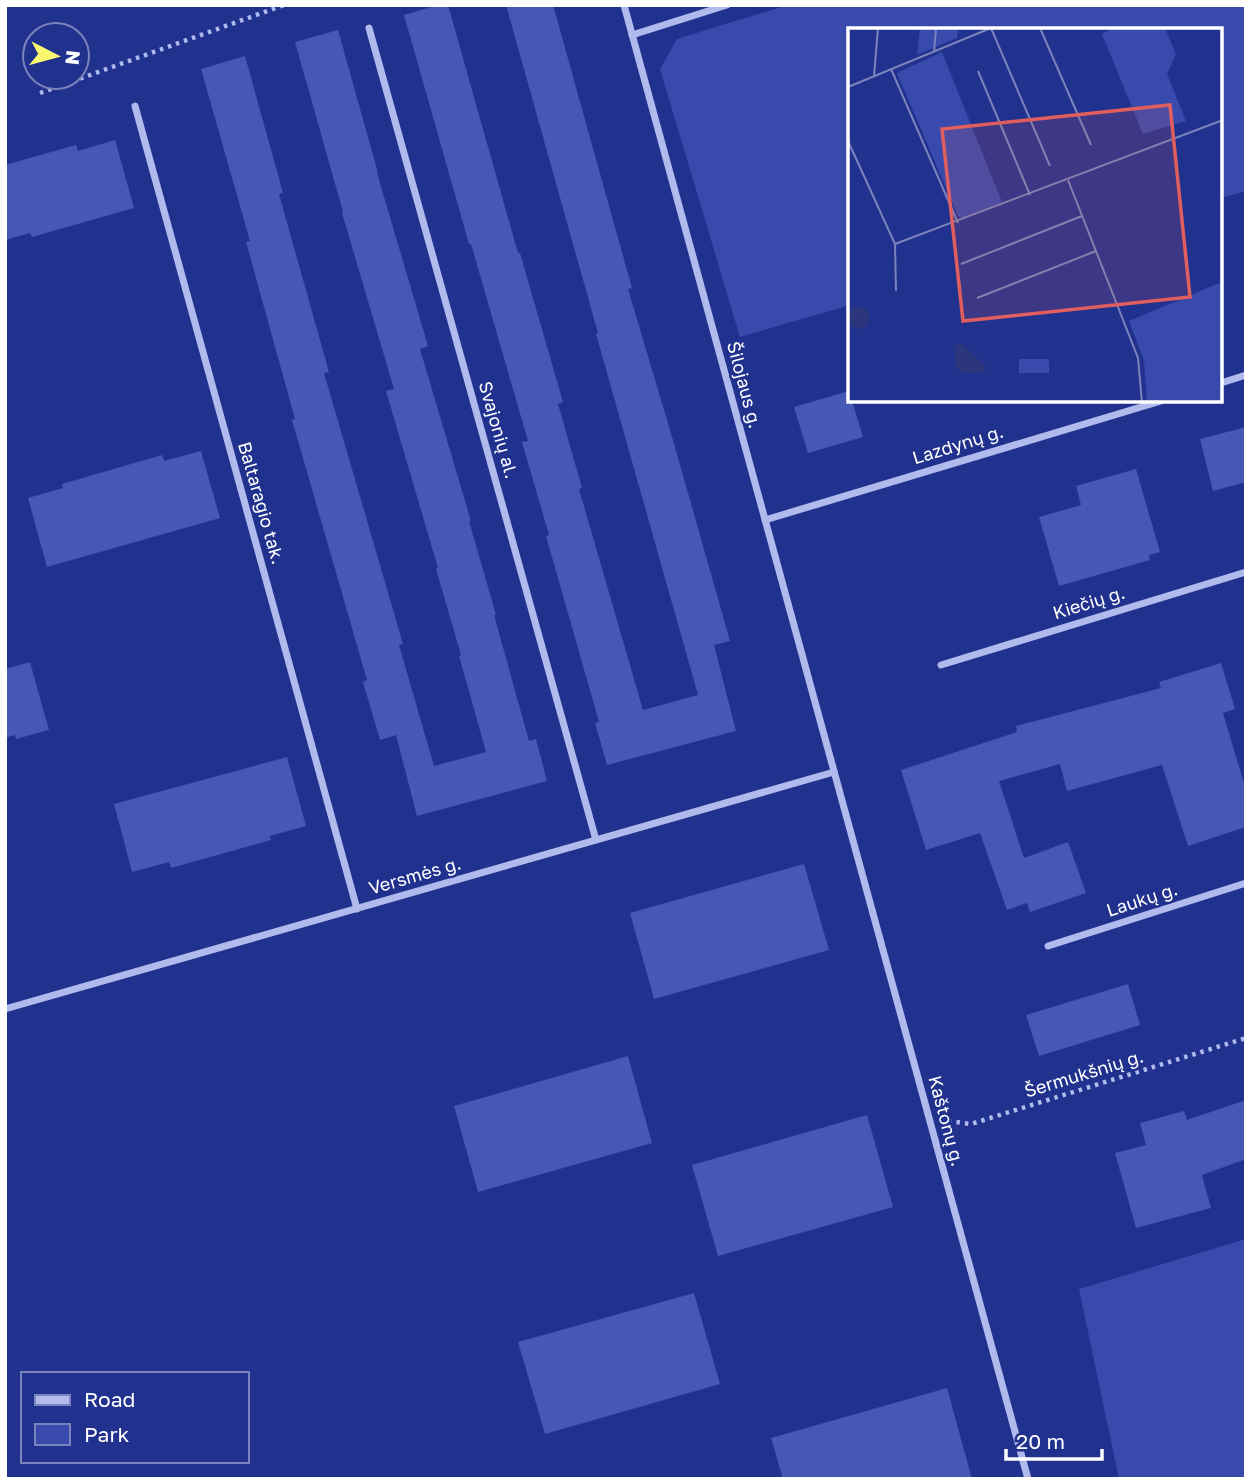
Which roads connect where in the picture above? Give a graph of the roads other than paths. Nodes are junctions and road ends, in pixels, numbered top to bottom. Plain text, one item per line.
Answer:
1 (624, 5) edge
2 (727, 5) edge
3 (369, 29) dead end
4 (632, 35) junction
5 (135, 106) dead end
6 (1246, 375) edge
7 (1223, 382) edge
8 (1158, 402) edge
9 (765, 520) junction
10 (1246, 572) edge
11 (941, 665) dead end
12 (834, 772) junction
13 (596, 840) junction
14 (1246, 883) edge
15 (357, 909) junction
16 (1048, 946) dead end
17 (5, 1009) edge
18 (1028, 1479) edge

1 - 4 street, Šilojaus g.
2 - 4 street
3 - 13 street, Svajonių al.
4 - 9 street, Šilojaus g.
5 - 15 street, Baltaragio tak.
6 - 7 street
8 - 9 street, Lazdynų g.
9 - 12 street, Šilojaus g.
10 - 11 street, Kiečių g.
12 - 13 street, Versmės g.
12 - 18 street, Kaštonų g.
13 - 15 street, Versmės g.
14 - 16 street, Laukų g.
15 - 17 street, Versmės g.

